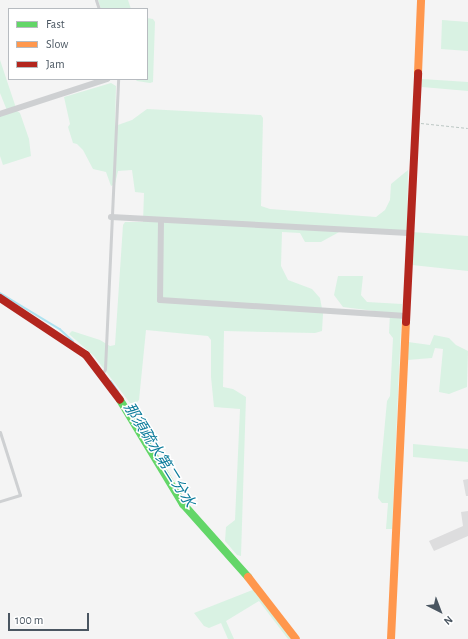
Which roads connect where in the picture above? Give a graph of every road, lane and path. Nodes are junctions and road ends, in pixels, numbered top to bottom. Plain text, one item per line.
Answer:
1 (421, 0) edge
2 (104, 80) edge
3 (118, 80) edge
4 (0, 114) edge
5 (415, 123) junction
6 (468, 128) edge
7 (111, 217) junction
8 (161, 220) junction
9 (409, 233) junction
10 (0, 298) edge
11 (406, 316) junction
12 (102, 374) junction
13 (0, 432) edge
14 (0, 502) edge
15 (296, 639) edge
16 (391, 639) edge

1 - 5 street
2 - 4 street
3 - 7 lane
5 - 6 path
5 - 9 street
7 - 8 street
7 - 12 lane
8 - 9 street
8 - 11 street
9 - 11 street
10 - 12 street
11 - 16 street
12 - 15 street
13 - 14 lane

